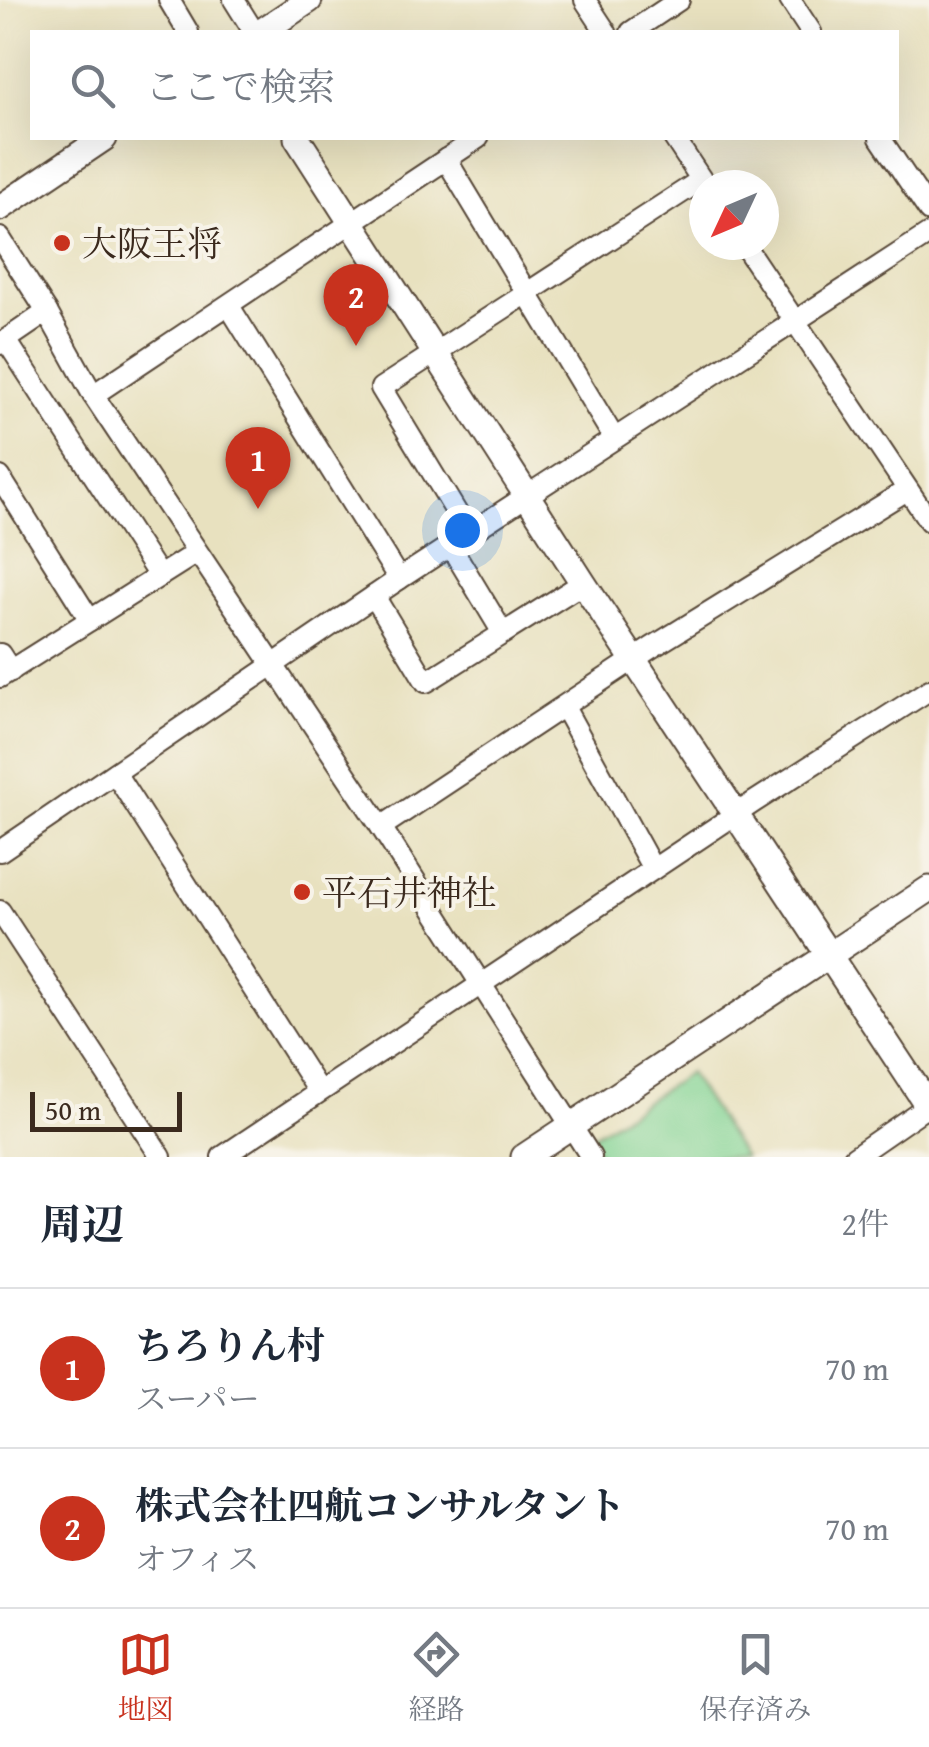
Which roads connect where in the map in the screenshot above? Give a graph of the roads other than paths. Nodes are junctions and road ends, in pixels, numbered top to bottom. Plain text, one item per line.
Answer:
1 (170, 0) edge
2 (234, 0) edge
3 (310, 0) edge
4 (585, 0) edge
5 (679, 0) edge
6 (790, 0) edge
7 (187, 30) edge
8 (256, 30) edge
9 (261, 30) edge
10 (605, 30) edge
11 (634, 30) edge
12 (810, 30) edge
13 (101, 140) edge
14 (298, 140) edge
15 (475, 140) edge
16 (675, 140) edge
17 (881, 140) edge
18 (446, 160) junction
19 (695, 170) edge
20 (689, 191) edge
21 (0, 208) edge
22 (929, 211) edge
23 (350, 223) junction
24 (929, 234) edge
25 (0, 238) edge
26 (754, 260) edge
27 (526, 291) junction
28 (228, 306) junction
29 (47, 312) junction
30 (794, 320) junction
31 (3, 342) edge
32 (434, 353) junction
33 (93, 396) junction
34 (614, 438) junction
35 (0, 477) edge
36 (907, 490) junction
37 (527, 496) junction
38 (929, 521) edge
39 (469, 533) junction
40 (450, 546) junction
41 (196, 552) junction
42 (159, 576) junction
43 (399, 579) junction
44 (583, 583) junction
45 (374, 596) junction
46 (90, 620) junction
47 (503, 634) junction
48 (634, 660) junction
49 (274, 666) junction
50 (4, 667) edge
51 (929, 690) edge
52 (564, 707) junction
53 (115, 773) junction
54 (737, 814) junction
55 (381, 827) junction
56 (0, 851) edge
57 (653, 869) junction
58 (929, 890) edge
59 (0, 911) edge
60 (830, 954) junction
61 (481, 983) junction
62 (318, 1090) junction
63 (929, 1106) edge
64 (571, 1126) junction
65 (161, 1157) edge
66 (222, 1157) edge
67 (524, 1157) edge
68 (591, 1157) edge
69 (854, 1157) edge

1 - 7 street
2 - 8 street
3 - 9 street
4 - 10 street
5 - 11 street
6 - 12 street
13 - 21 street
14 - 23 street
15 - 18 street
16 - 19 street
17 - 22 street
18 - 23 street
18 - 27 street
20 - 27 street
23 - 28 street
23 - 32 street
24 - 30 street
25 - 29 street
26 - 30 street
27 - 32 street
27 - 34 street
28 - 33 street
28 - 43 street
29 - 31 street
29 - 33 street
30 - 34 street
30 - 36 street
31 - 42 street
32 - 37 street
32 - 39 street
33 - 41 street
34 - 37 street
35 - 46 street
36 - 38 street
36 - 48 street
37 - 39 street
37 - 44 street
39 - 40 street
40 - 43 street
40 - 47 street
41 - 42 street
41 - 49 street
42 - 46 street
43 - 45 street
44 - 47 street
44 - 48 street
45 - 47 street
45 - 49 street
46 - 50 street
48 - 52 street
48 - 54 street
49 - 53 street
49 - 55 street
51 - 54 street
52 - 55 street
52 - 57 street
53 - 56 street
53 - 62 street
54 - 57 street
54 - 60 street
55 - 61 street
57 - 61 street
58 - 60 street
59 - 65 street
60 - 63 street
60 - 64 street
61 - 62 street
61 - 64 street
62 - 66 street
63 - 69 street
64 - 67 street
64 - 68 street

